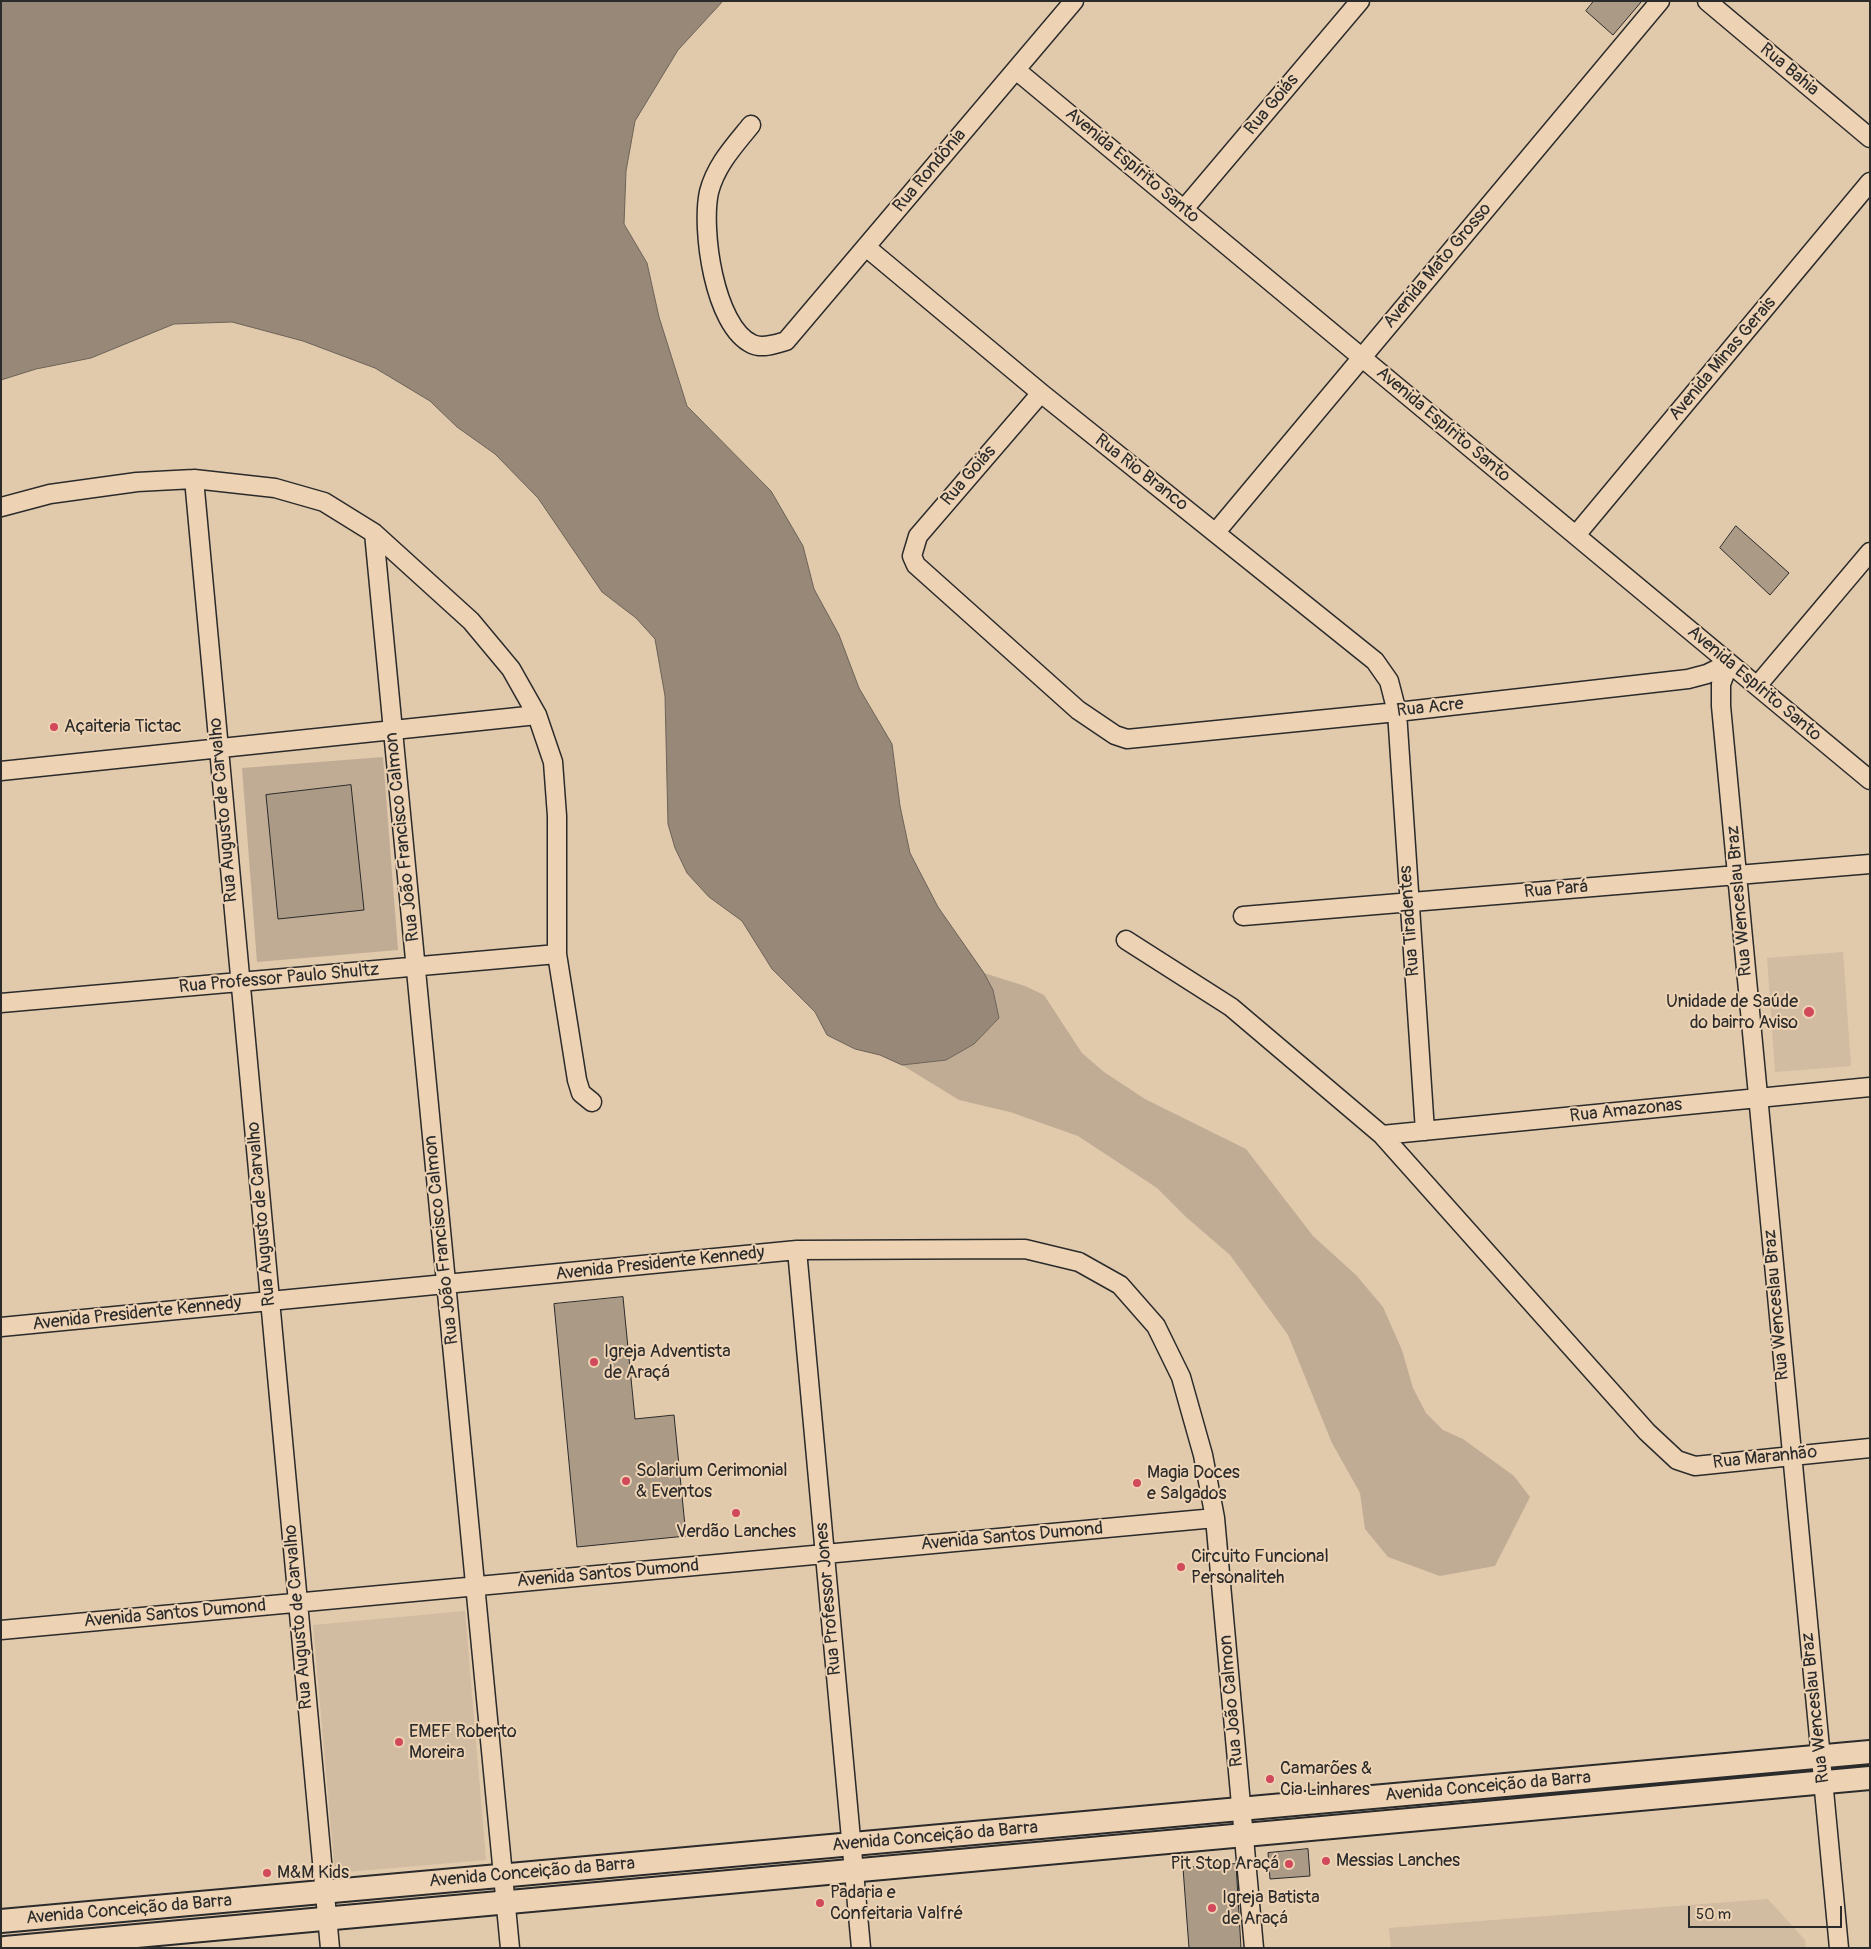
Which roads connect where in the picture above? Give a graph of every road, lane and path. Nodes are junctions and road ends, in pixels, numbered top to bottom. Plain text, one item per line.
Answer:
1 (1074, 1) edge
2 (1360, 1) edge
3 (1660, 1) edge
4 (1707, 1) edge
5 (1016, 70) junction
6 (751, 124) dead end
7 (1870, 138) edge
8 (1870, 182) edge
9 (1184, 209) junction
10 (866, 247) junction
11 (1362, 357) junction
12 (1041, 393) junction
13 (194, 480) junction
14 (1, 507) edge
15 (1216, 532) junction
16 (374, 533) junction
17 (1576, 535) junction
18 (1870, 552) edge
19 (1730, 663) junction
20 (1757, 686) junction
21 (1396, 712) junction
22 (537, 715) junction
23 (393, 731) junction
24 (1126, 739) joint
25 (219, 749) junction
26 (1, 771) edge
27 (1870, 780) edge
28 (1870, 864) edge
29 (1737, 875) junction
30 (1409, 902) junction
31 (1243, 916) dead end
32 (1126, 940) dead end
33 (557, 954) junction
34 (416, 966) junction
35 (240, 982) junction
36 (1, 1003) edge
37 (1870, 1087) edge
38 (1758, 1098) junction
39 (592, 1102) dead end
40 (1425, 1131) junction
41 (1382, 1135) junction
42 (797, 1250) junction
43 (446, 1284) junction
44 (270, 1302) junction
45 (1, 1327) edge
46 (1870, 1448) edge
47 (1203, 1455) joint
48 (1791, 1456) junction
49 (1215, 1518) junction
50 (825, 1554) junction
51 (475, 1586) junction
52 (298, 1602) junction
53 (1, 1630) edge
54 (1870, 1752) edge
55 (1821, 1757) junction
56 (1870, 1778) edge
57 (1823, 1782) junction
58 (1241, 1809) junction
59 (1244, 1835) junction
60 (852, 1844) junction
61 (854, 1870) junction
62 (504, 1876) junction
63 (325, 1892) junction
64 (506, 1902) junction
65 (327, 1918) junction
66 (1, 1921) edge
67 (5, 1948) edge
68 (330, 1948) edge
69 (510, 1948) edge
70 (861, 1948) edge
71 (1254, 1948) edge
72 (1839, 1948) edge

1 - 5 street, Rua Rondônia
2 - 9 street, Rua Goiás
3 - 11 street, Avenida Mato Grosso
4 - 7 street, Rua Bahia
5 - 9 street, Avenida Espírito Santo
5 - 10 street, Rua Rondônia
6 - 10 street, Rua Rondônia
8 - 17 street, Avenida Minas Gerais
9 - 11 street, Avenida Espírito Santo
10 - 12 street, Rua Rio Branco
11 - 15 street, Avenida Mato Grosso
11 - 17 street, Avenida Espírito Santo
12 - 15 street, Rua Rio Branco
12 - 24 street, Rua Goiás
13 - 14 street
13 - 16 street
13 - 25 street, Rua Augusto de Carvalho
15 - 21 street, Rua Rio Branco
16 - 22 street
16 - 23 street, Rua João Francisco Calmon
17 - 19 street, Avenida Espírito Santo
18 - 20 street
19 - 20 street, Avenida Espírito Santo
19 - 21 street, Rua Acre
19 - 29 street, Rua Wenceslau Braz
20 - 27 street, Avenida Espírito Santo
21 - 24 street, Rua Acre
21 - 30 street, Rua Tiradentes
22 - 23 street
22 - 33 street
23 - 25 street
23 - 34 street, Rua João Francisco Calmon
25 - 26 street
25 - 35 street, Rua Augusto de Carvalho
28 - 29 street, Rua Pará
29 - 30 street, Rua Pará
29 - 38 street, Rua Wenceslau Braz
30 - 31 street, Rua Pará
30 - 40 street, Rua Tiradentes
32 - 41 street, Rua Maranhão
33 - 34 street, Rua Professor Paulo Shultz
33 - 39 street
34 - 35 street, Rua Professor Paulo Shultz
34 - 43 street, Rua João Francisco Calmon
35 - 36 street, Rua Professor Paulo Shultz
35 - 44 street, Rua Augusto de Carvalho
37 - 38 street, Rua Amazonas
38 - 40 street, Rua Amazonas
38 - 48 street, Rua Wenceslau Braz
40 - 41 street, Rua Amazonas
41 - 48 street, Rua Maranhão
42 - 43 street, Avenida Presidente Kennedy
42 - 47 street, Avenida Presidente Kennedy
42 - 50 street, Rua Professor Jones
43 - 44 street, Avenida Presidente Kennedy
43 - 51 street, Rua João Francisco Calmon
44 - 45 street, Avenida Presidente Kennedy
44 - 52 street, Rua Augusto de Carvalho
46 - 48 street, Rua Maranhão
47 - 49 street, Rua João Calmon
48 - 55 street, Rua Wenceslau Braz
49 - 50 street, Avenida Santos Dumond
49 - 58 street, Rua João Calmon
50 - 51 street, Avenida Santos Dumond
50 - 60 street, Rua Professor Jones
51 - 52 street, Avenida Santos Dumond
51 - 62 street, Rua João Francisco Calmon
52 - 53 street, Avenida Santos Dumond
52 - 63 street, Rua Augusto de Carvalho
54 - 55 street, Avenida Conceição da Barra
55 - 57 street, Rua Wenceslau Braz
55 - 58 street, Avenida Conceição da Barra
56 - 57 street, Avenida Conceição da Barra
57 - 59 street, Avenida Conceição da Barra
57 - 72 street, Rua Wenceslau Braz
58 - 59 street, Rua João Calmon
58 - 60 street, Avenida Conceição da Barra
59 - 61 street, Avenida Conceição da Barra
59 - 71 street, Rua João Calmon
60 - 61 street, Rua Professor Jones
60 - 62 street, Avenida Conceição da Barra
61 - 64 street, Avenida Conceição da Barra
61 - 70 street, Rua Professor Jones
62 - 63 street, Avenida Conceição da Barra
62 - 64 street, Rua João Francisco Calmon
63 - 65 street, Rua Augusto de Carvalho
63 - 66 street, Avenida Conceição da Barra
64 - 65 street, Avenida Conceição da Barra
64 - 69 street, Rua João Francisco Calmon
65 - 67 street, Avenida Conceição da Barra
65 - 68 street, Rua Augusto de Carvalho

